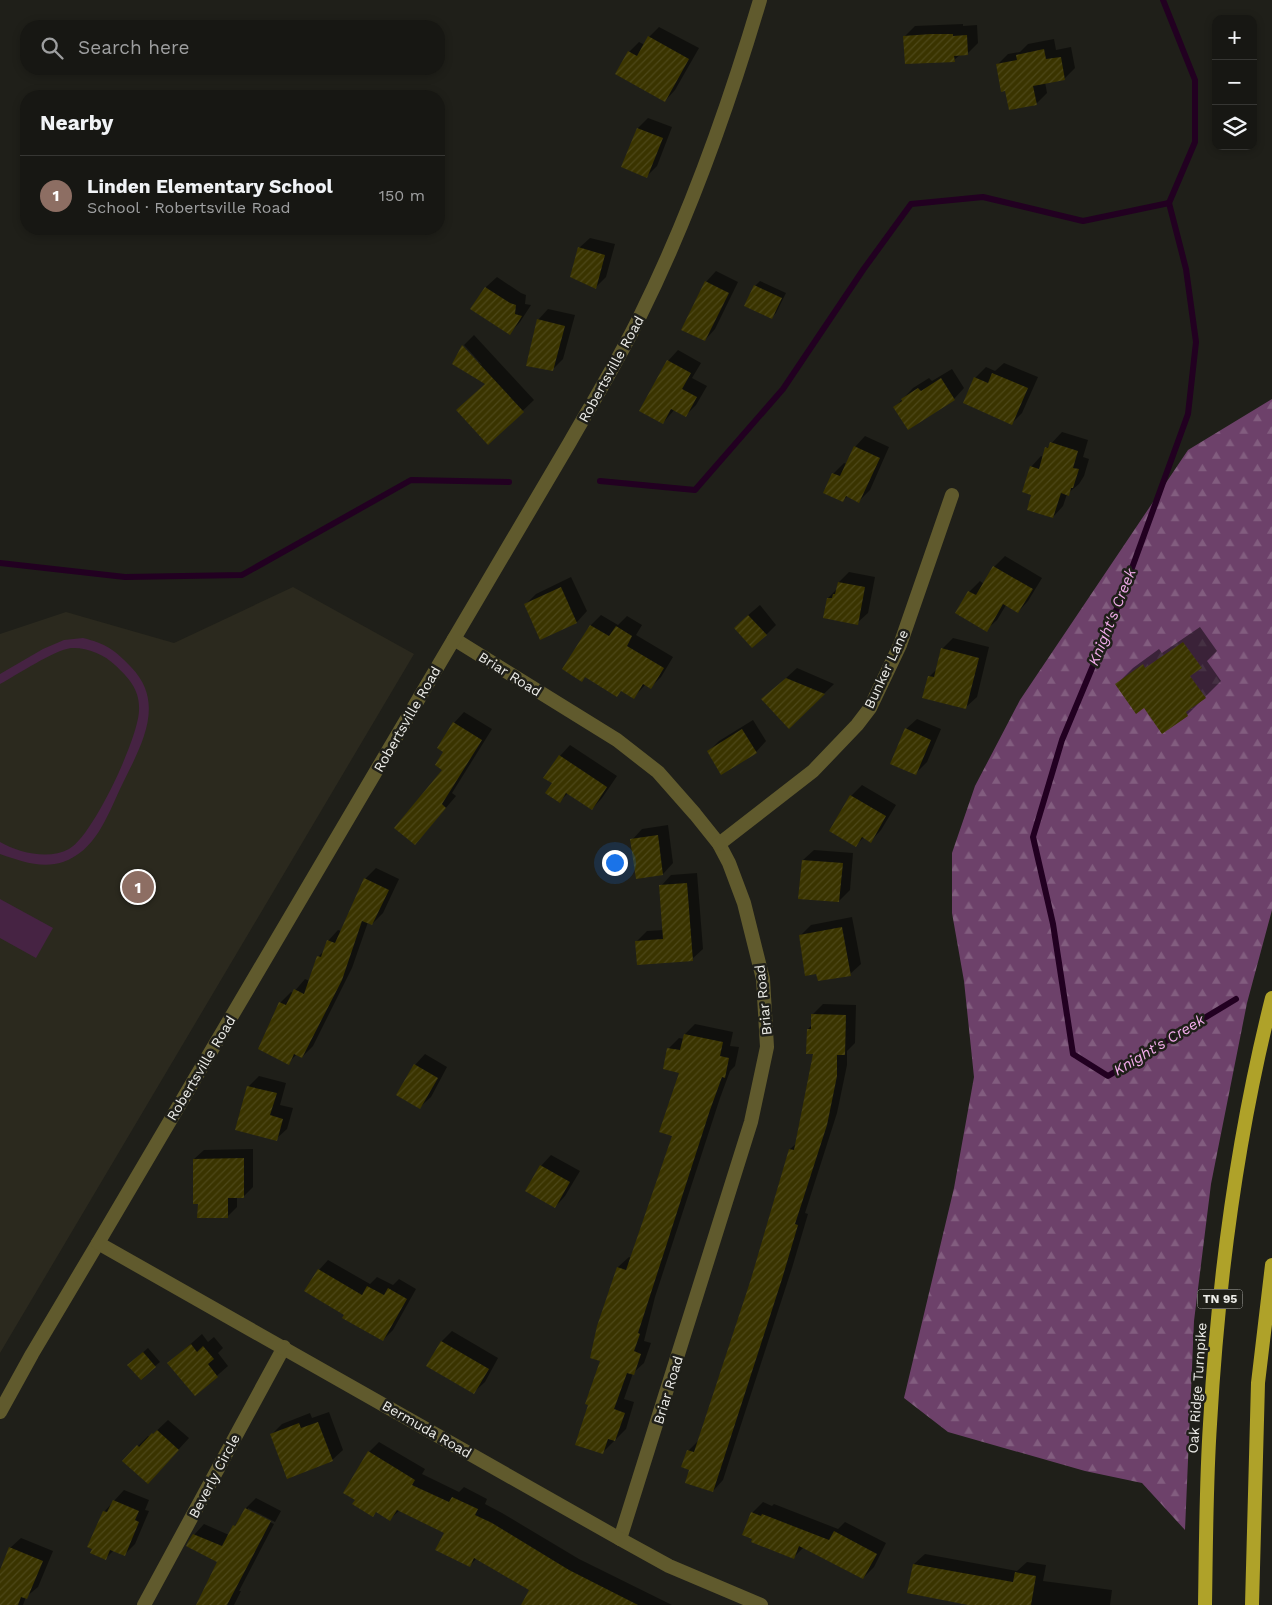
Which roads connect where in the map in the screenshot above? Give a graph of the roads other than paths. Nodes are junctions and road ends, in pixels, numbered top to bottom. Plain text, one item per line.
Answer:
1 (760, 0) edge
2 (952, 495) dead end
3 (454, 639) junction
4 (719, 844) junction
5 (1272, 998) edge
6 (98, 1243) junction
7 (1272, 1265) edge
8 (284, 1348) junction
9 (0, 1412) edge
10 (620, 1539) junction
11 (144, 1605) edge
12 (761, 1605) edge
13 (1205, 1605) edge
14 (1252, 1605) edge

1 - 3 street, Robertsville Road
2 - 4 street, Bunker Lane
3 - 4 street, Briar Road
3 - 6 street, Robertsville Road
4 - 10 street, Briar Road
5 - 13 highway, Oak Ridge Turnpike / TN 95
6 - 8 street, Bermuda Road
6 - 9 street, Robertsville Road
7 - 14 highway
8 - 10 street, Bermuda Road
8 - 11 street, Beverly Circle
10 - 12 street, Bermuda Road

